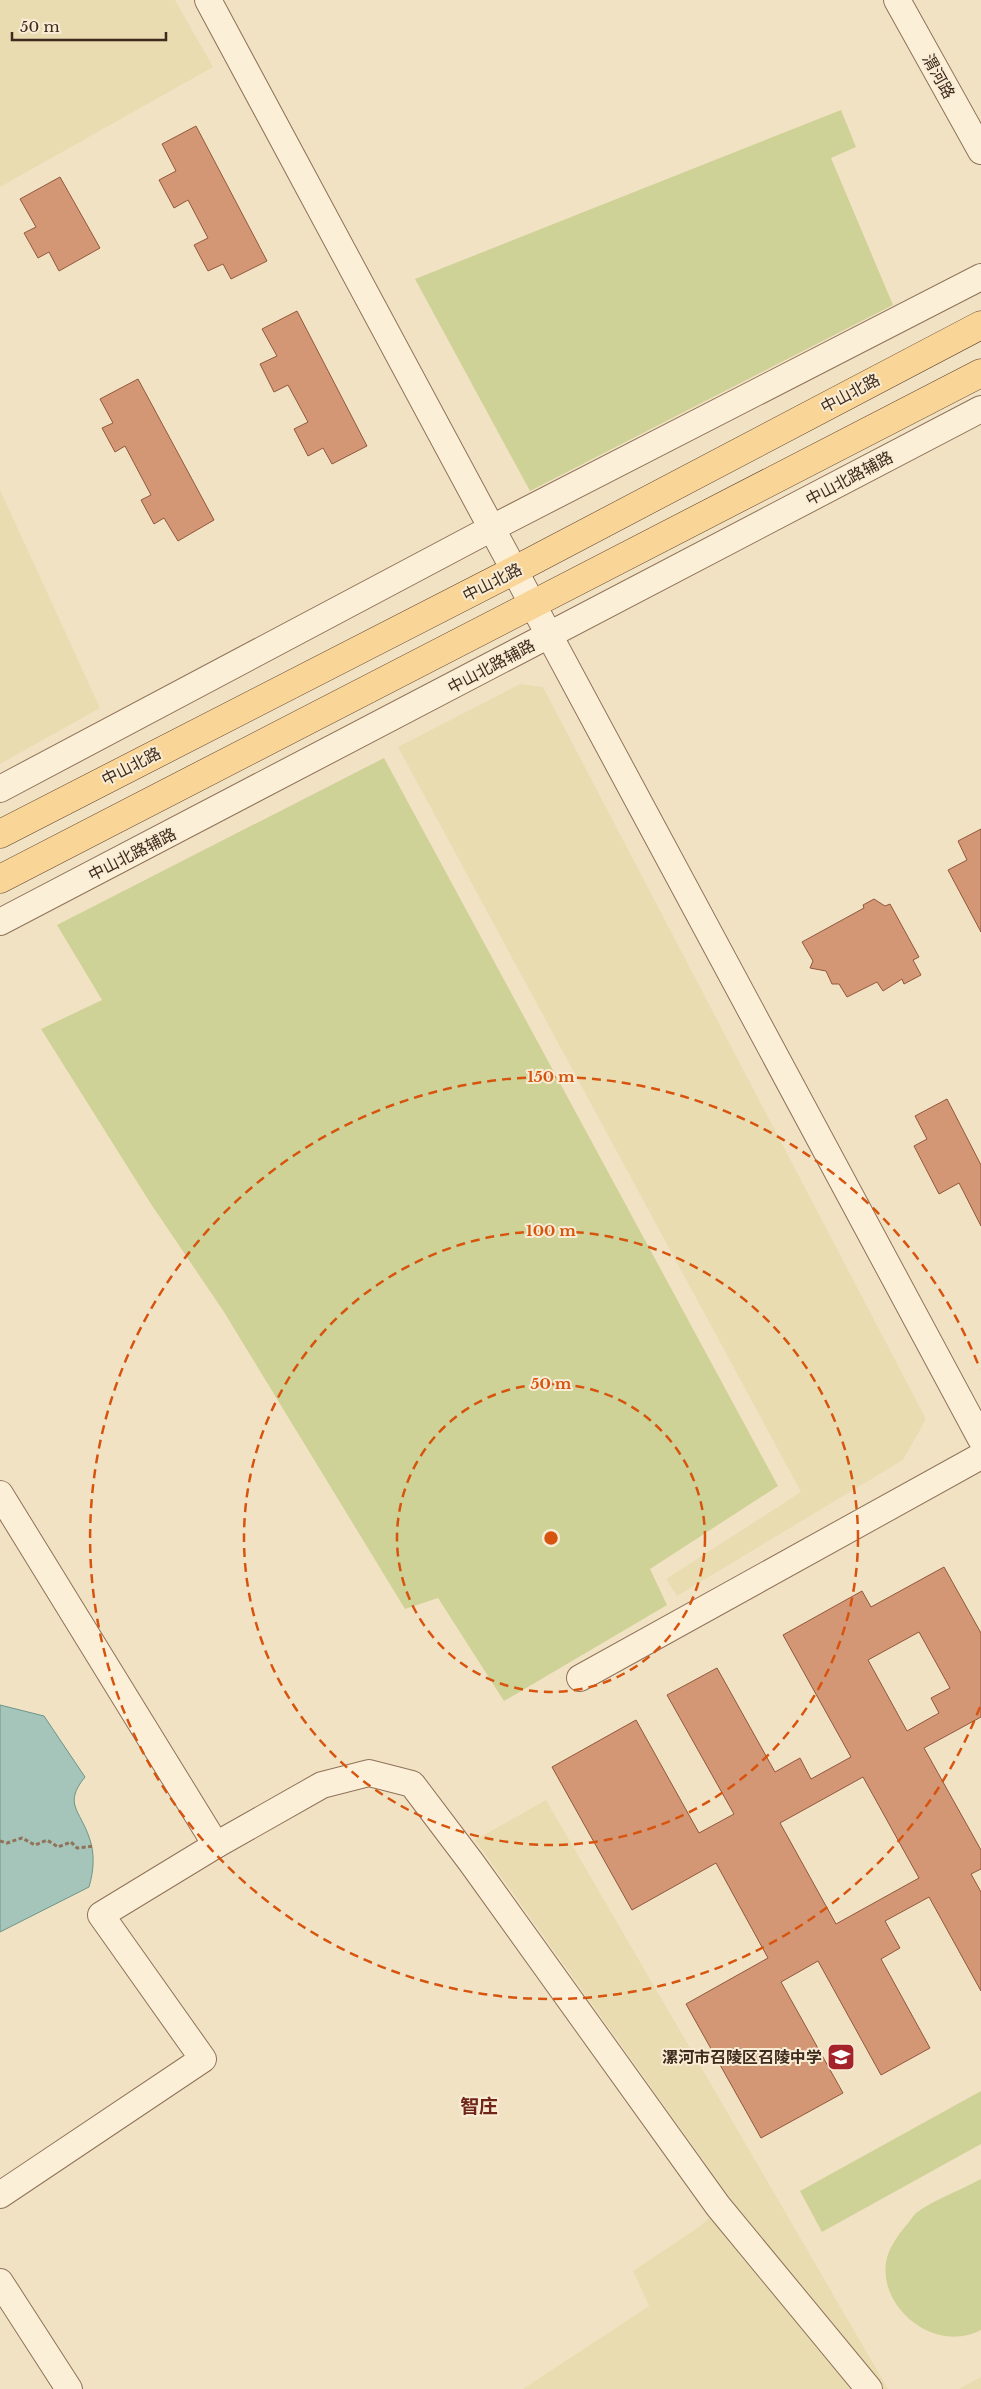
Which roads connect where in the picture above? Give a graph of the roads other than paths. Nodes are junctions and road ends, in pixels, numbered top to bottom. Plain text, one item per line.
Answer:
1 (208, 0) edge
2 (897, 0) edge
3 (981, 151) edge
4 (981, 277) edge
5 (981, 325) edge
6 (981, 373) edge
7 (981, 409) edge
8 (492, 528) junction
9 (515, 570) junction
10 (533, 604) junction
11 (550, 634) junction
12 (0, 789) edge
13 (0, 834) edge
14 (0, 879) edge
15 (0, 922) edge
16 (981, 1439) edge
17 (981, 1456) edge
18 (0, 1494) edge
19 (580, 1678) dead end
20 (216, 1845) junction
21 (0, 2194) edge
22 (0, 2282) edge
23 (69, 2389) edge
24 (869, 2389) edge

1 - 8 street
2 - 3 street, 渭河路
4 - 8 street
5 - 9 main road, 中山北路
6 - 10 main road
7 - 11 street, 中山北路辅路
8 - 9 street
8 - 12 street
9 - 10 street
9 - 13 main road, 中山北路
10 - 11 street
10 - 14 main road
11 - 15 street, 中山北路辅路
11 - 16 street
17 - 19 street
18 - 20 street
20 - 21 street
20 - 24 street
22 - 23 street

